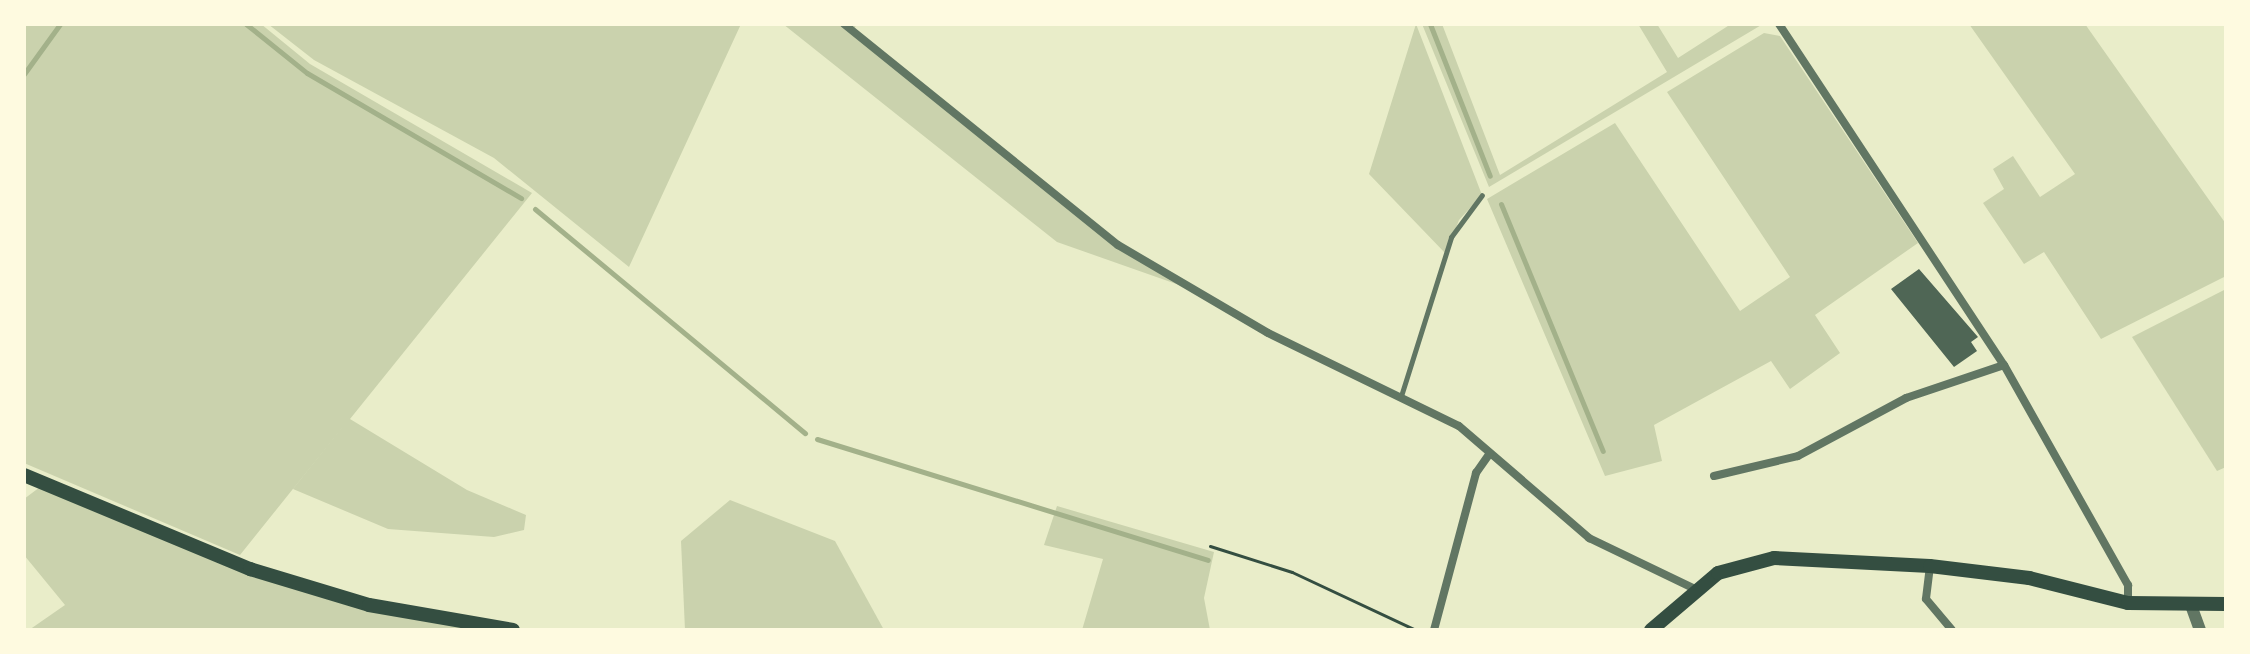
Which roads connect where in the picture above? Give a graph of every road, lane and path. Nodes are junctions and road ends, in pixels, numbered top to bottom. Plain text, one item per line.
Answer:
1 (844, 24) edge
2 (1779, 24) edge
3 (1482, 195) dead end
4 (2004, 365) junction
5 (1401, 396) junction
6 (1490, 453) junction
7 (24, 475) edge
8 (1714, 476) dead end
9 (1210, 546) dead end
10 (1930, 566) junction
11 (1695, 589) junction
12 (2128, 603) junction
13 (2226, 604) edge
14 (2192, 608) junction
15 (513, 630) edge
16 (1416, 630) edge
17 (1434, 630) edge
18 (1651, 630) edge
19 (1952, 630) edge
20 (2200, 630) edge

1 - 5 street
2 - 4 street
3 - 5 lane
4 - 8 street
4 - 12 street
5 - 6 street
6 - 11 street
6 - 17 street
7 - 15 main road
9 - 16 path
10 - 11 main road
10 - 12 main road
10 - 19 street
11 - 18 main road
12 - 14 main road
13 - 14 main road
14 - 20 street

